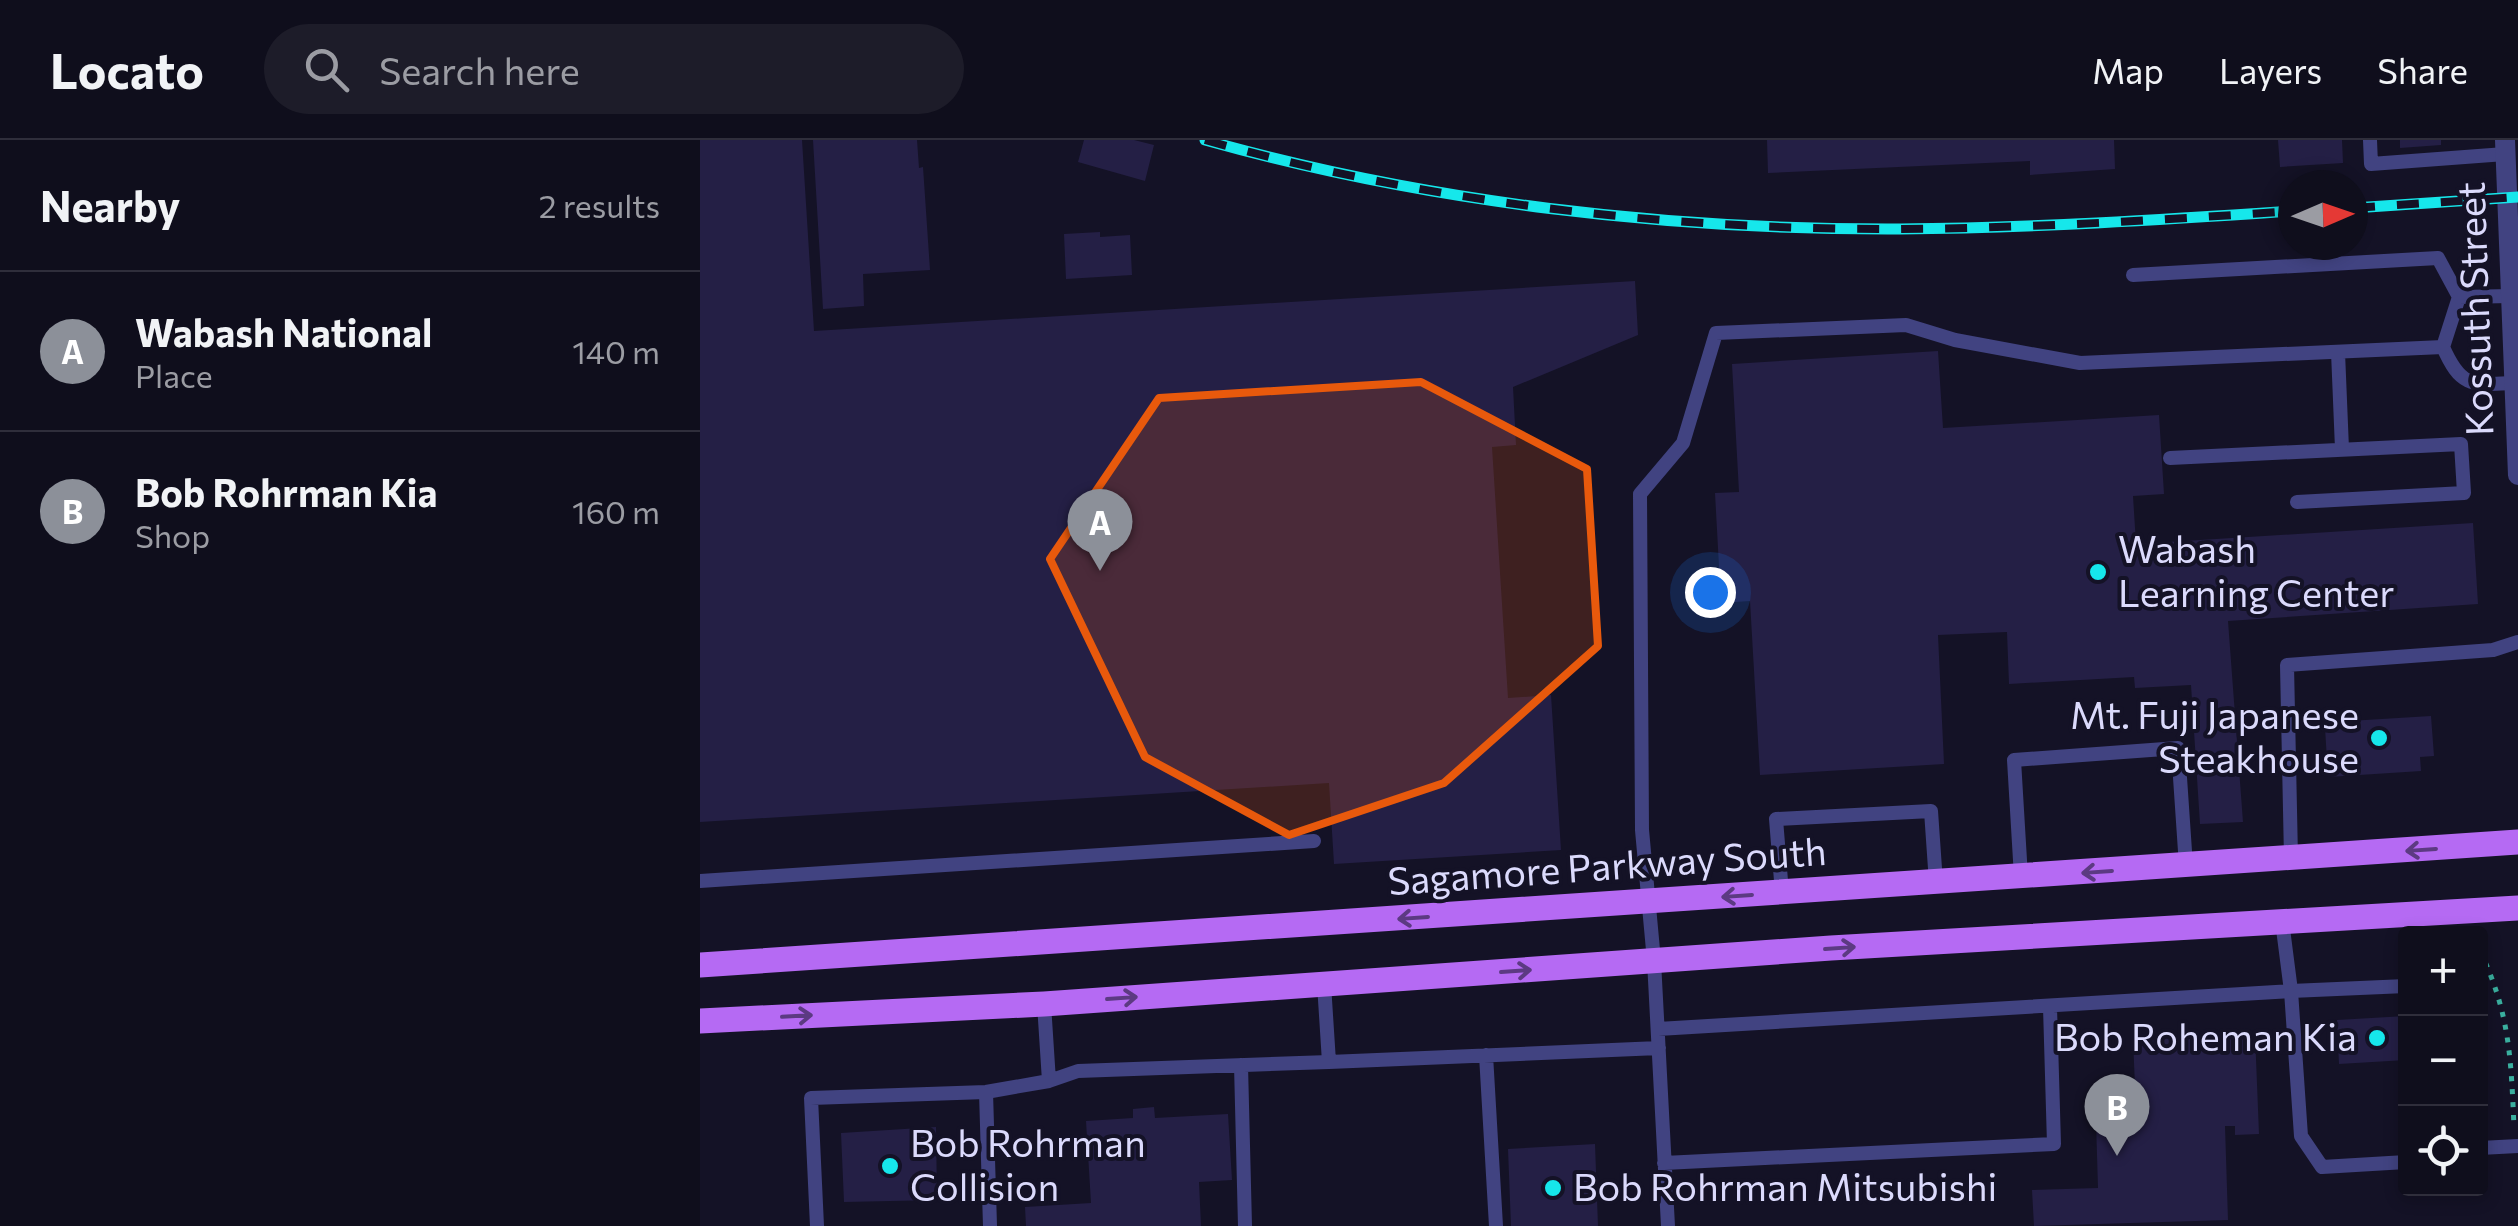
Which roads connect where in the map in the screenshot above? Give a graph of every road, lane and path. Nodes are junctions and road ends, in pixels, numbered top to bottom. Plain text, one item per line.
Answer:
1 (2370, 140) edge
2 (2505, 147) edge
3 (2514, 262) edge
4 (2133, 274) dead end
5 (2511, 296) junction
6 (2459, 297) junction
7 (2443, 347) junction
8 (2338, 352) junction
9 (2514, 383) junction
10 (2517, 408) edge
11 (2342, 450) junction
12 (2170, 458) dead end
13 (2518, 475) edge
14 (2296, 502) dead end
15 (2518, 642) edge
16 (1314, 840) dead end
17 (2518, 842) edge
18 (2290, 858) junction
19 (2186, 866) junction
20 (2021, 877) junction
21 (700, 882) edge
22 (1936, 883) junction
23 (1782, 893) junction
24 (1650, 902) junction
25 (2518, 908) edge
26 (2282, 922) junction
27 (1654, 961) junction
28 (700, 965) edge
29 (2488, 967) edge
30 (1324, 984) junction
31 (2398, 986) edge
32 (2292, 991) junction
33 (1044, 1004) junction
34 (2050, 1007) junction
35 (700, 1021) edge
36 (1658, 1029) junction
37 (1659, 1048) junction
38 (1486, 1055) junction
39 (1329, 1062) junction
40 (1241, 1065) junction
41 (1049, 1081) junction
42 (986, 1092) junction
43 (2517, 1146) edge
44 (2488, 1148) edge
45 (2398, 1162) edge
46 (1664, 1163) junction
47 (817, 1226) edge
48 (990, 1226) edge
49 (1245, 1226) edge
50 (1496, 1226) edge
51 (1668, 1226) edge

1 - 2 lane
2 - 3 street, Kossuth Street
3 - 5 street, Kossuth Street
4 - 6 lane
5 - 6 lane
5 - 9 street, Kossuth Street
6 - 7 lane
7 - 8 lane
7 - 9 lane
8 - 11 lane
8 - 24 lane
9 - 10 street, Kossuth Street
10 - 13 street, Kossuth Street
11 - 12 lane
11 - 14 lane
15 - 18 lane
16 - 21 lane
17 -> 18 main road, Sagamore Parkway South
18 - 19 main road, Sagamore Parkway South
19 -> 20 main road, Sagamore Parkway South
19 - 20 lane
20 - 22 main road, Sagamore Parkway South
22 - 23 main road, Sagamore Parkway South
22 - 23 lane
23 -> 24 main road, Sagamore Parkway South
24 - 27 lane
24 -> 28 main road, Sagamore Parkway South
25 - 26 main road
27 -> 26 main road
26 - 32 lane
30 -> 27 main road
27 - 36 lane
29 - 43 path
33 -> 30 main road
30 - 39 lane
31 - 32 lane
32 - 34 lane
32 - 45 lane
35 -> 33 main road
33 - 41 lane
34 - 36 lane
34 - 46 lane
36 - 37 lane
37 - 38 lane
37 - 46 lane
38 - 39 lane
38 - 50 lane
39 - 40 lane
40 - 41 lane
40 - 49 lane
41 - 42 lane
42 - 47 lane
42 - 48 lane
43 - 44 lane
46 - 51 lane

